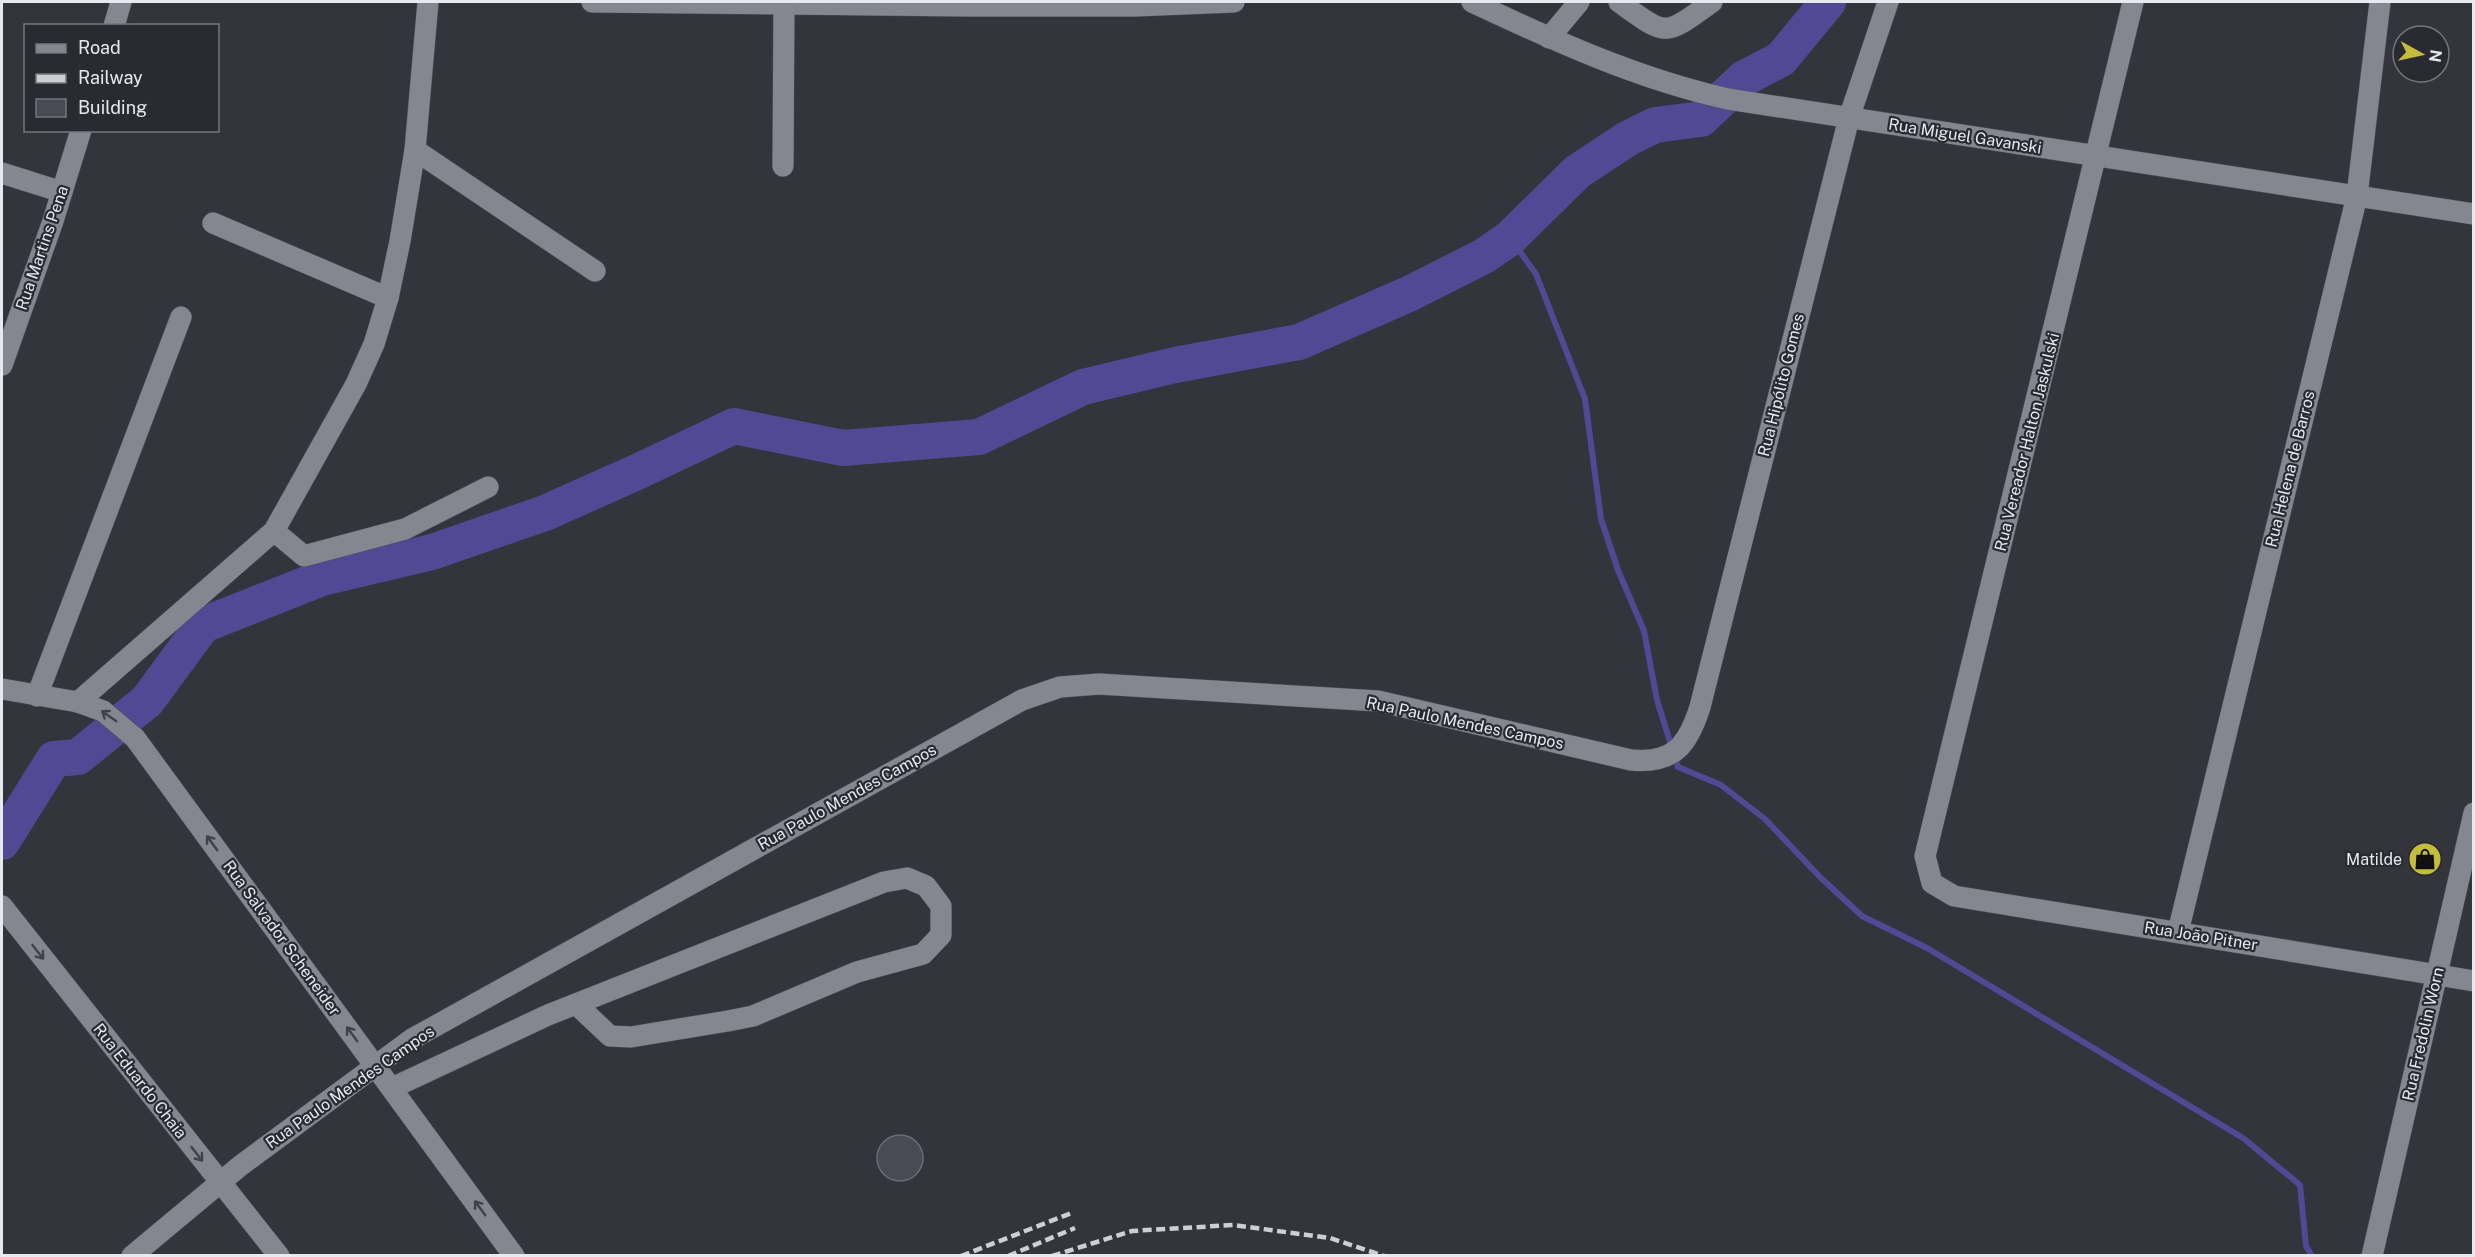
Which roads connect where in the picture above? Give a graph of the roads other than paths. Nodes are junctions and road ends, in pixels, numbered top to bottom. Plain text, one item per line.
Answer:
1 (121, 2) edge
2 (428, 2) edge
3 (604, 2) edge
4 (784, 2) edge
5 (1234, 2) edge
6 (1472, 2) edge
7 (1579, 2) edge
8 (1620, 2) edge
9 (1712, 2) edge
10 (1888, 2) edge
11 (2133, 2) edge
12 (2380, 2) edge
13 (1135, 4) edge
14 (115, 24) edge
15 (1549, 38) junction
16 (1849, 118) junction
17 (80, 132) edge
18 (415, 150) junction
19 (2096, 156) junction
20 (783, 166) dead end
21 (2, 173) edge
22 (62, 192) junction
23 (2357, 196) junction
24 (2474, 214) edge
25 (213, 223) dead end
26 (595, 271) dead end
27 (388, 298) junction
28 (181, 317) dead end
29 (2, 365) edge
30 (488, 487) dead end
31 (274, 531) junction
32 (2, 689) edge
33 (37, 696) junction
34 (78, 702) junction
35 (1673, 752) joint
36 (2474, 813) edge
37 (1932, 883) joint
38 (2, 906) edge
39 (2178, 932) junction
40 (2436, 976) junction
41 (2474, 981) edge
42 (577, 1005) junction
43 (376, 1065) junction
44 (392, 1088) junction
45 (219, 1182) junction
46 (132, 1256) edge
47 (279, 1256) edge
48 (514, 1256) edge
49 (2372, 1256) edge

1 - 14 street
2 - 18 street
3 - 4 street
4 - 13 street
4 - 20 street
5 - 13 street
6 - 15 street, Rua Miguel Gavanski
7 - 15 street
8 - 9 street
10 - 16 street, Rua Hipólito Gomes
11 - 19 street, Rua Vereador Halton Jaskulski
12 - 23 street, Rua Helena de Barros
15 - 16 street, Rua Miguel Gavanski
16 - 19 street, Rua Miguel Gavanski
16 - 35 street, Rua Hipólito Gomes
17 - 22 street, Rua Martins Pena
18 - 26 street
18 - 27 street
19 - 23 street, Rua Miguel Gavanski
19 - 37 street, Rua Vereador Halton Jaskulski
21 - 22 street
22 - 29 street, Rua Martins Pena
23 - 24 street, Rua Miguel Gavanski
23 - 39 street, Rua Helena de Barros
25 - 27 street
27 - 31 street
28 - 33 street
30 - 31 street
31 - 34 street
32 - 33 street, Rua Salvador Scheneider
33 - 34 street, Rua Salvador Scheneider
43 -> 34 street, Rua Salvador Scheneider
35 - 43 street, Rua Paulo Mendes Campos
36 - 40 street, Rua Fredolin Worn
37 - 39 street, Rua João Pitner
38 -> 45 street, Rua Eduardo Chaia
39 - 40 street, Rua João Pitner
40 - 41 street, Rua João Pitner
40 - 49 street, Rua Fredolin Worn
42 - 42 street
42 - 44 street
43 - 44 street, Rua Salvador Scheneider
43 - 45 street, Rua Paulo Mendes Campos
48 -> 44 street, Rua Salvador Scheneider
45 - 46 street, Rua Paulo Mendes Campos
45 - 47 street, Rua Eduardo Chaia

